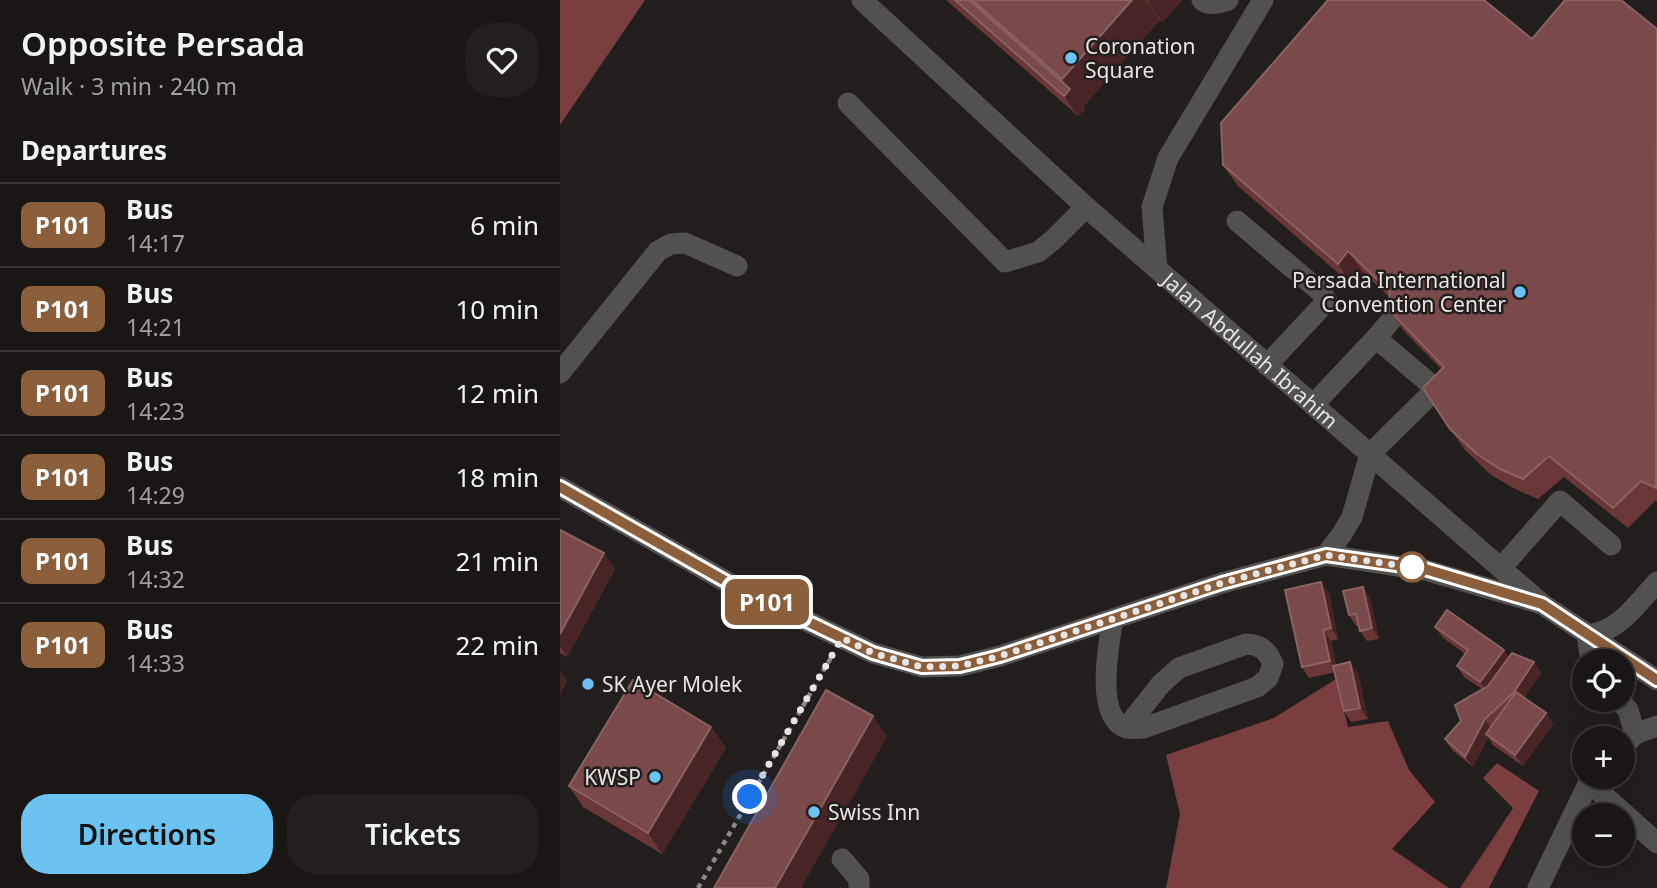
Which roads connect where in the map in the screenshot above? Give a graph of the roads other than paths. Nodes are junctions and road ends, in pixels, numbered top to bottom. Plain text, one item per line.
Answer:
1 (862, 0) edge
2 (1202, 0) edge
3 (1228, 0) edge
4 (1263, 0) edge
5 (848, 103) dead end
6 (1086, 207) junction
7 (1237, 221) dead end
8 (737, 265) dead end
9 (1157, 269) junction
10 (1398, 312) edge
11 (1376, 338) junction
12 (1267, 365) junction
13 (560, 373) edge
14 (1314, 405) junction
15 (1370, 454) junction
16 (560, 487) edge
17 (1611, 545) dead end
18 (1326, 555) junction
19 (1501, 568) junction
20 (1657, 582) edge
21 (1542, 604) junction
22 (1113, 618) junction
23 (1587, 635) junction
24 (1589, 649) edge
25 (1657, 680) edge
26 (1657, 726) edge
27 (1126, 728) junction
28 (1635, 737) edge
29 (1588, 789) edge
30 (1601, 789) edge
31 (1657, 843) edge
32 (842, 859) dead end
33 (859, 888) edge
34 (1538, 888) edge

1 - 6 street, Jalan Abdullah Ibrahim
2 - 3 street
4 - 9 street
5 - 6 street
6 - 9 street, Jalan Abdullah Ibrahim
7 - 12 street
8 - 13 street
9 - 12 street, Jalan Abdullah Ibrahim
10 - 11 street
11 - 14 street
11 - 15 street
12 - 14 street, Jalan Abdullah Ibrahim
14 - 15 street, Jalan Abdullah Ibrahim
15 - 18 street
15 - 19 street, Jalan Abdullah Ibrahim
16 - 22 street
17 - 19 street
18 - 21 street
18 - 22 street
19 - 21 street, Jalan Abdullah Ibrahim
20 - 23 street
21 - 23 street, Jalan Abdullah Ibrahim
22 - 27 street
23 - 24 street
23 - 25 street, Jalan Abdullah Ibrahim
26 - 28 street
27 - 27 street
29 - 34 street
30 - 31 street
32 - 33 street

